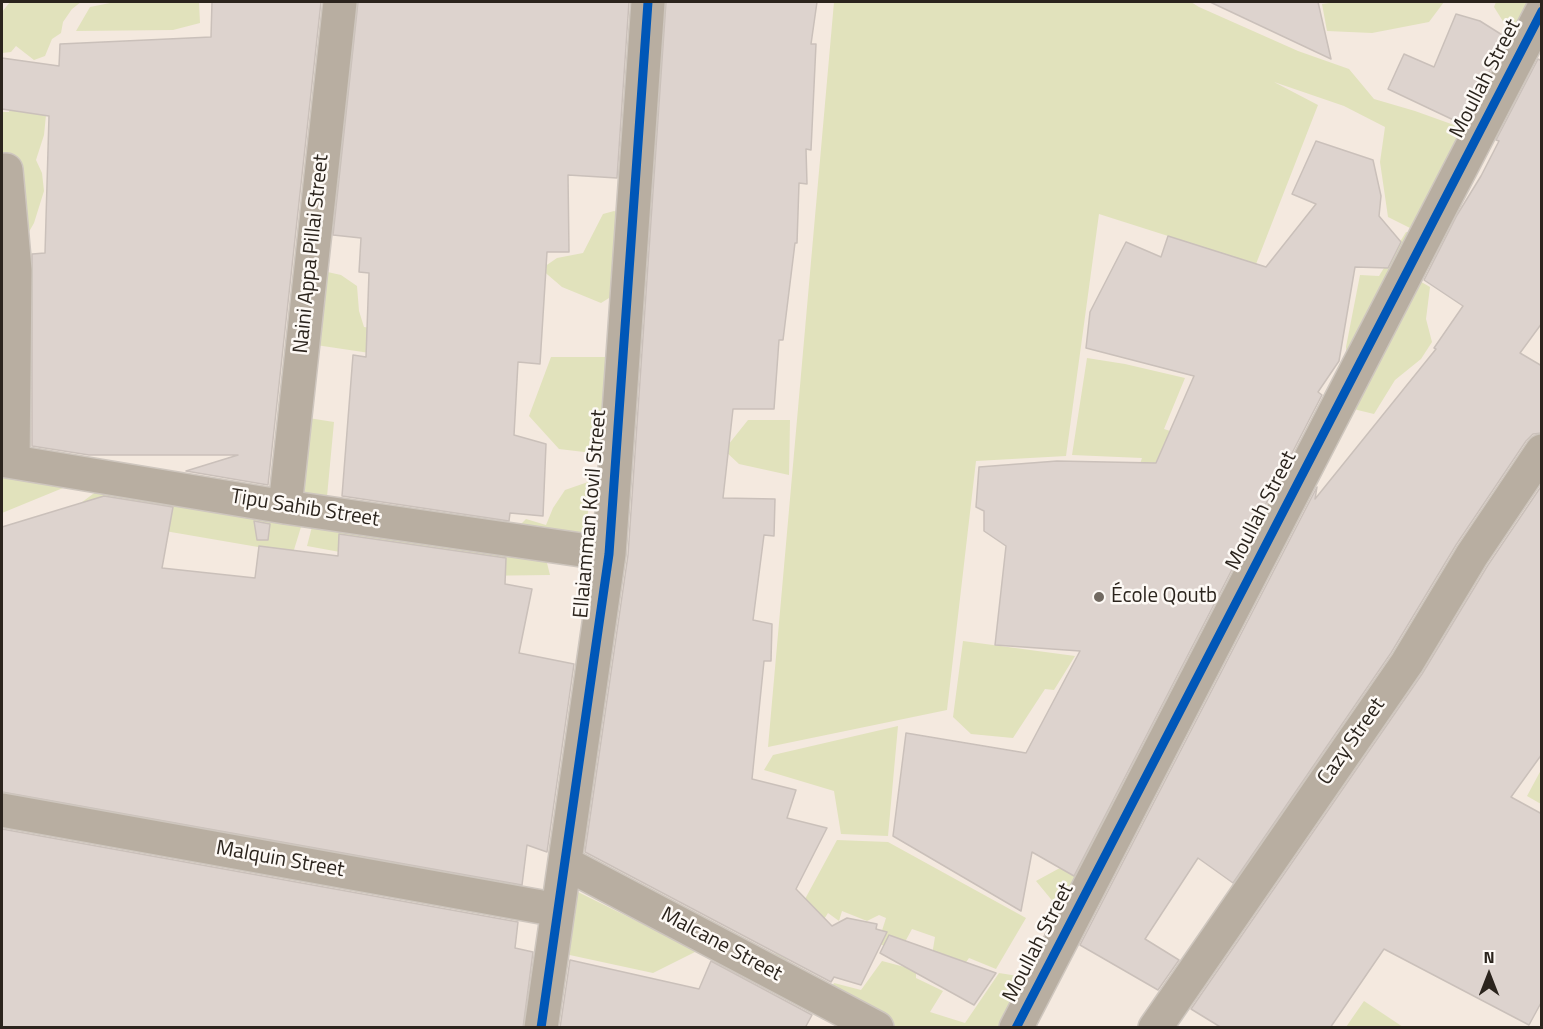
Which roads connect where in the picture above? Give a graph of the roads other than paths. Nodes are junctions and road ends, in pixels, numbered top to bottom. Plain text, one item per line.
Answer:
1 (340, 2) edge
2 (648, 2) edge
3 (1542, 11) edge
4 (6, 170) dead end
5 (1542, 451) edge
6 (7, 461) edge
7 (285, 507) junction
8 (609, 554) junction
9 (2, 810) edge
10 (565, 863) junction
11 (558, 910) junction
12 (541, 1028) edge
13 (877, 1028) edge
14 (1016, 1028) edge
15 (1155, 1028) edge

1 - 7 street, Naini Appa Pillai Street
2 - 8 street, Ellaiamman Kovil Street
3 - 14 street, Moullah Street
4 - 6 street
5 - 15 street, Cazy Street
6 - 7 street, Tipu Sahib Street
7 - 8 street, Tipu Sahib Street
8 - 10 street, Ellaiamman Kovil Street
9 - 11 street, Malquin Street
10 - 11 street, Ellaiamman Kovil Street
10 - 13 street, Malcane Street
11 - 12 street, Ellaiamman Kovil Street

